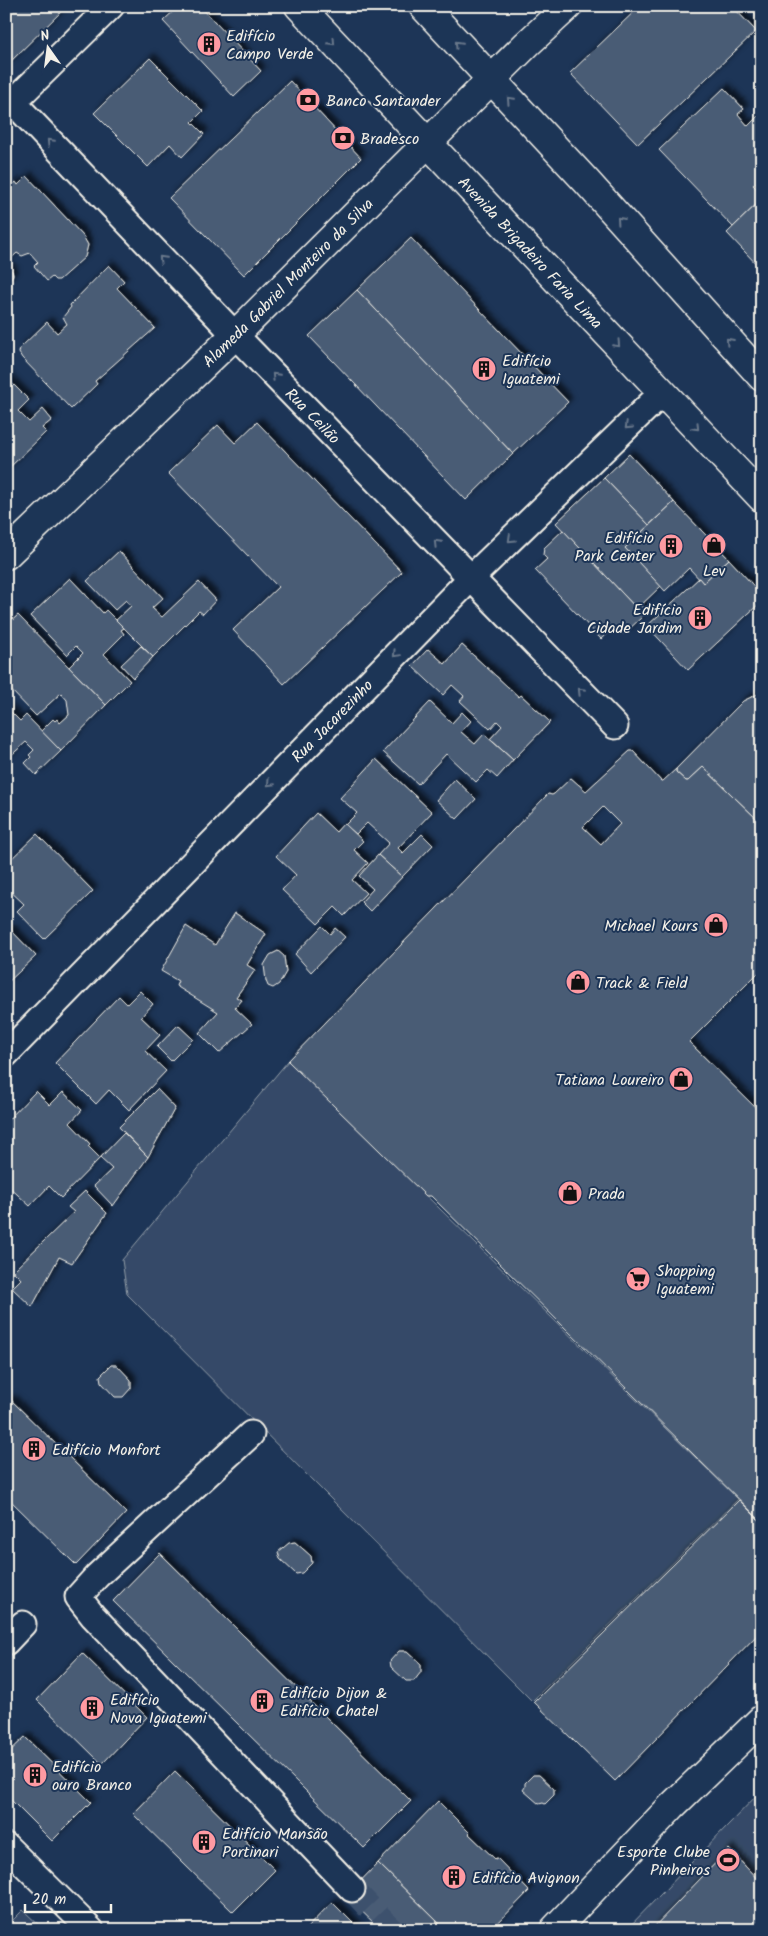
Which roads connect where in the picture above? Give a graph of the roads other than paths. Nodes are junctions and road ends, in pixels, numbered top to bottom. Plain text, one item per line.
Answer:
1 (111, 6) edge
2 (298, 6) edge
3 (423, 6) edge
4 (568, 6) edge
5 (491, 80) junction
6 (10, 106) edge
7 (428, 143) junction
8 (235, 335) junction
9 (762, 377) edge
10 (663, 392) junction
11 (762, 498) edge
12 (6, 555) edge
13 (471, 578) junction
14 (615, 726) dead end
15 (6, 1054) edge
16 (251, 1434) dead end
17 (762, 1719) edge
18 (6, 1846) edge
19 (352, 1889) tunnel mouth
20 (91, 1930) edge
21 (554, 1930) edge

1 - 6 street
2 -> 7 main road, Avenida Brigadeiro Faria Lima
5 -> 3 main road
4 - 5 main road, Alameda Gabriel Monteiro da Silva
5 - 7 main road, Alameda Gabriel Monteiro da Silva
9 -> 5 main road
8 -> 6 street, Rua Ceilão
7 - 8 main road, Alameda Gabriel Monteiro da Silva
7 -> 10 main road, Avenida Brigadeiro Faria Lima
8 - 12 main road, Alameda Gabriel Monteiro da Silva
13 -> 8 street, Rua Ceilão
10 -> 11 main road, Avenida Brigadeiro Faria Lima
10 -> 13 street, Rua Jacarezinho
14 -> 13 street, Rua Ceilão
13 -> 15 street, Rua Jacarezinho
16 - 19 street
17 - 21 main road
18 - 20 street

